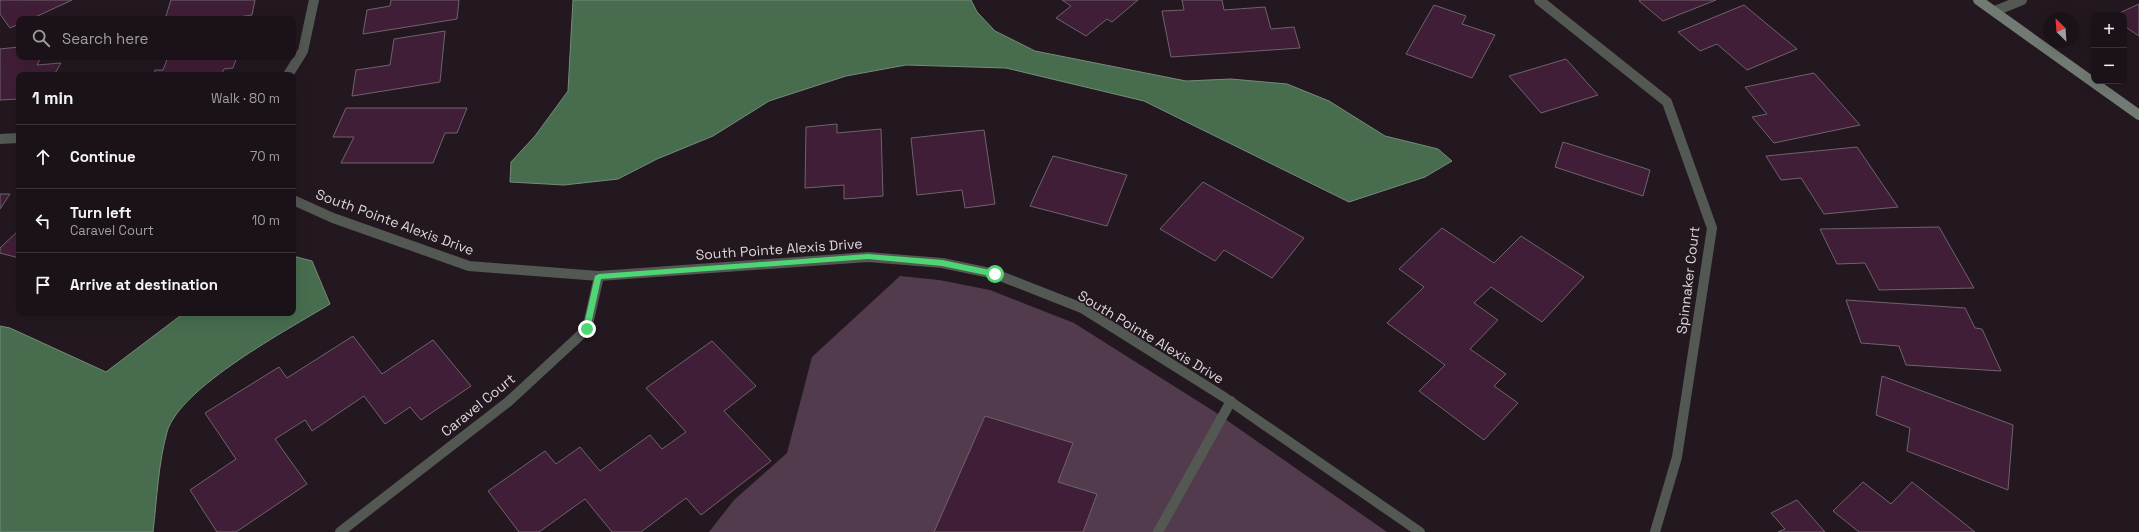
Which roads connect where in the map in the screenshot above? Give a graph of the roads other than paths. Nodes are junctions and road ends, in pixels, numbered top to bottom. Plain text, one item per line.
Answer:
1 (314, 0) edge
2 (1539, 0) edge
3 (1978, 0) edge
4 (2022, 0) edge
5 (1995, 11) junction
6 (290, 72) edge
7 (2139, 115) edge
8 (16, 138) edge
9 (0, 139) edge
10 (296, 201) edge
11 (599, 276) junction
12 (1231, 401) junction
13 (340, 532) edge
14 (1158, 532) edge
15 (1420, 532) edge
16 (1654, 532) edge

1 - 6 street
2 - 16 street, Spinnaker Court
3 - 5 street
4 - 5 street
5 - 7 street
8 - 9 street
10 - 11 street, South Pointe Alexis Drive
11 - 12 street, South Pointe Alexis Drive
11 - 13 street, Caravel Court
12 - 14 street
12 - 15 street, South Pointe Alexis Drive

